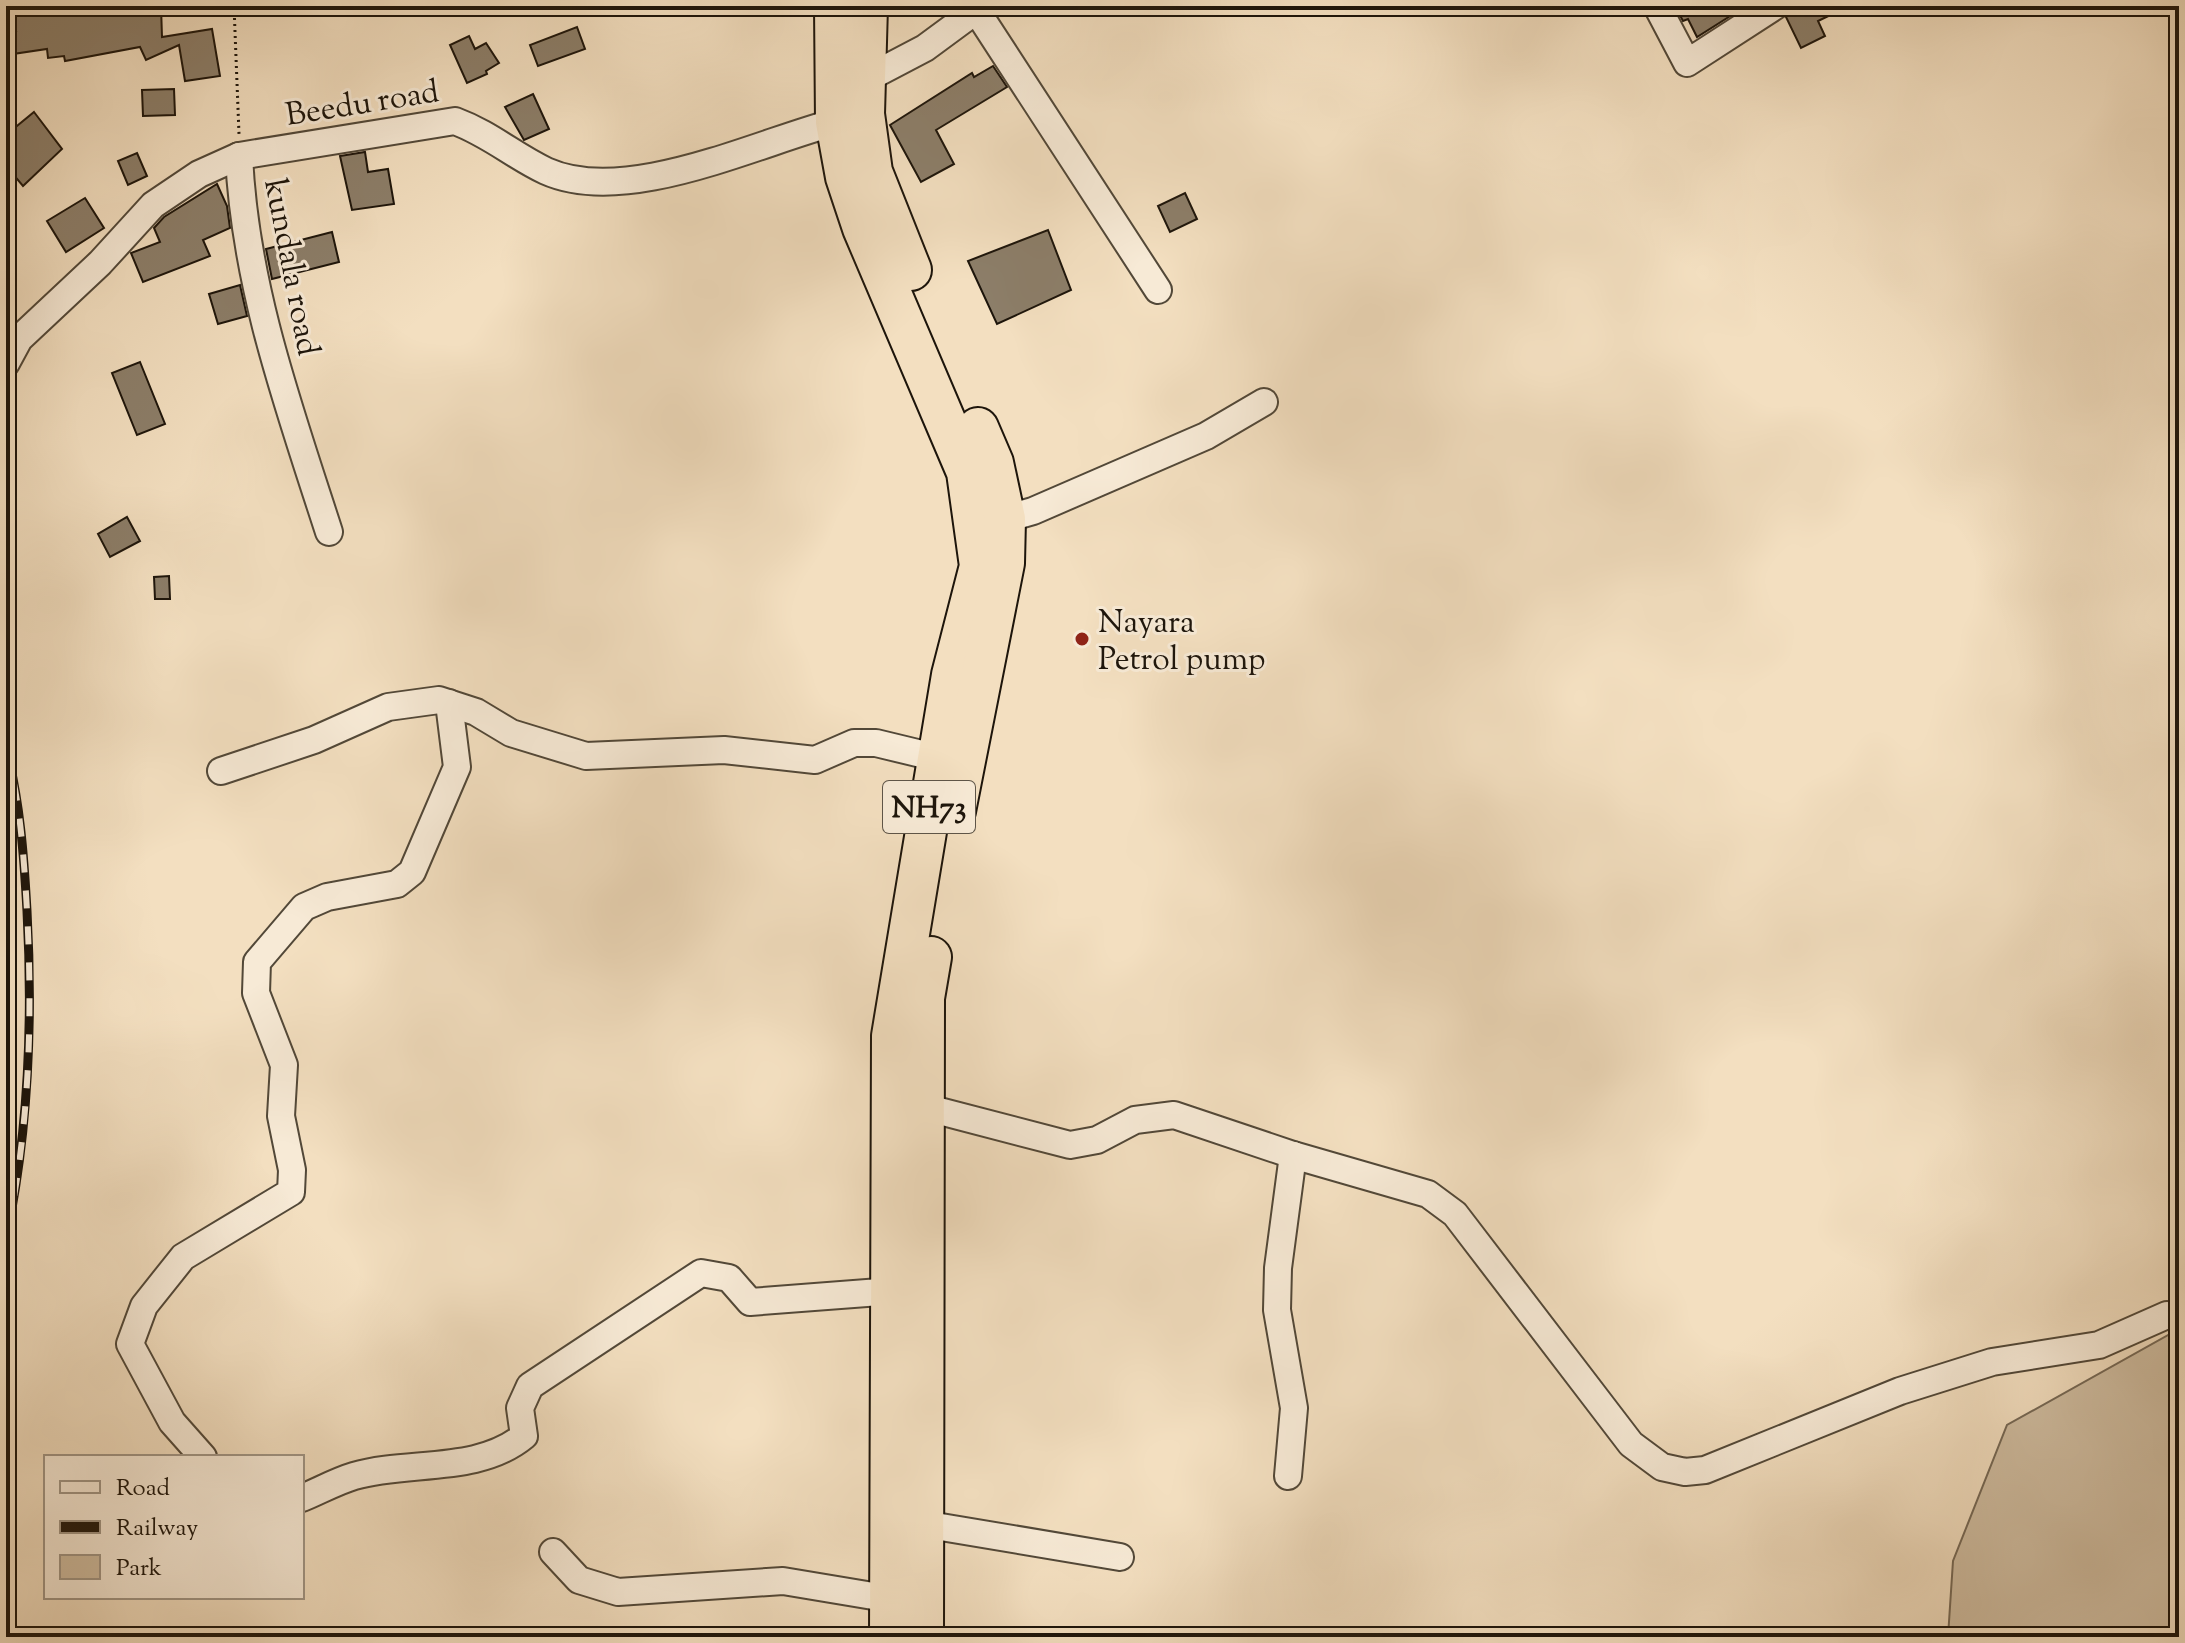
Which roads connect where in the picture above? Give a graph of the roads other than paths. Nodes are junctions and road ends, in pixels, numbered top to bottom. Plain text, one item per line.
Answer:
1 (835, 6) edge
2 (867, 6) edge
3 (1657, 6) edge
4 (1775, 6) edge
5 (979, 8) edge
6 (864, 80) junction
7 (836, 122) junction
8 (239, 156) junction
9 (1158, 290) dead end
10 (6, 363) edge
11 (1264, 402) dead end
12 (1005, 519) junction
13 (329, 532) dead end
14 (449, 703) junction
15 (938, 758) junction
16 (221, 771) dead end
17 (924, 1107) junction
18 (1293, 1155) junction
19 (893, 1291) junction
20 (2167, 1315) dead end
21 (201, 1455) edge
22 (1288, 1476) dead end
23 (304, 1497) edge
24 (923, 1524) junction
25 (553, 1552) dead end
26 (1120, 1557) dead end
27 (890, 1618) edge
28 (923, 1637) edge

1 - 7 highway, NH73
2 - 6 highway, NH73
3 - 4 street
5 - 6 street
5 - 9 street
6 - 12 highway, NH73
7 - 8 street, Beedu road
7 - 15 highway, NH73
8 - 10 street, Beedu road
8 - 13 street, kundala road
11 - 12 street
12 - 17 highway, NH73
14 - 15 street
14 - 16 street
14 - 21 street
15 - 19 highway, NH73
17 - 18 street
17 - 24 highway, NH73
18 - 20 street
18 - 22 street
19 - 23 street
19 - 27 highway, NH73
24 - 26 street
24 - 28 highway, NH73
25 - 27 street

